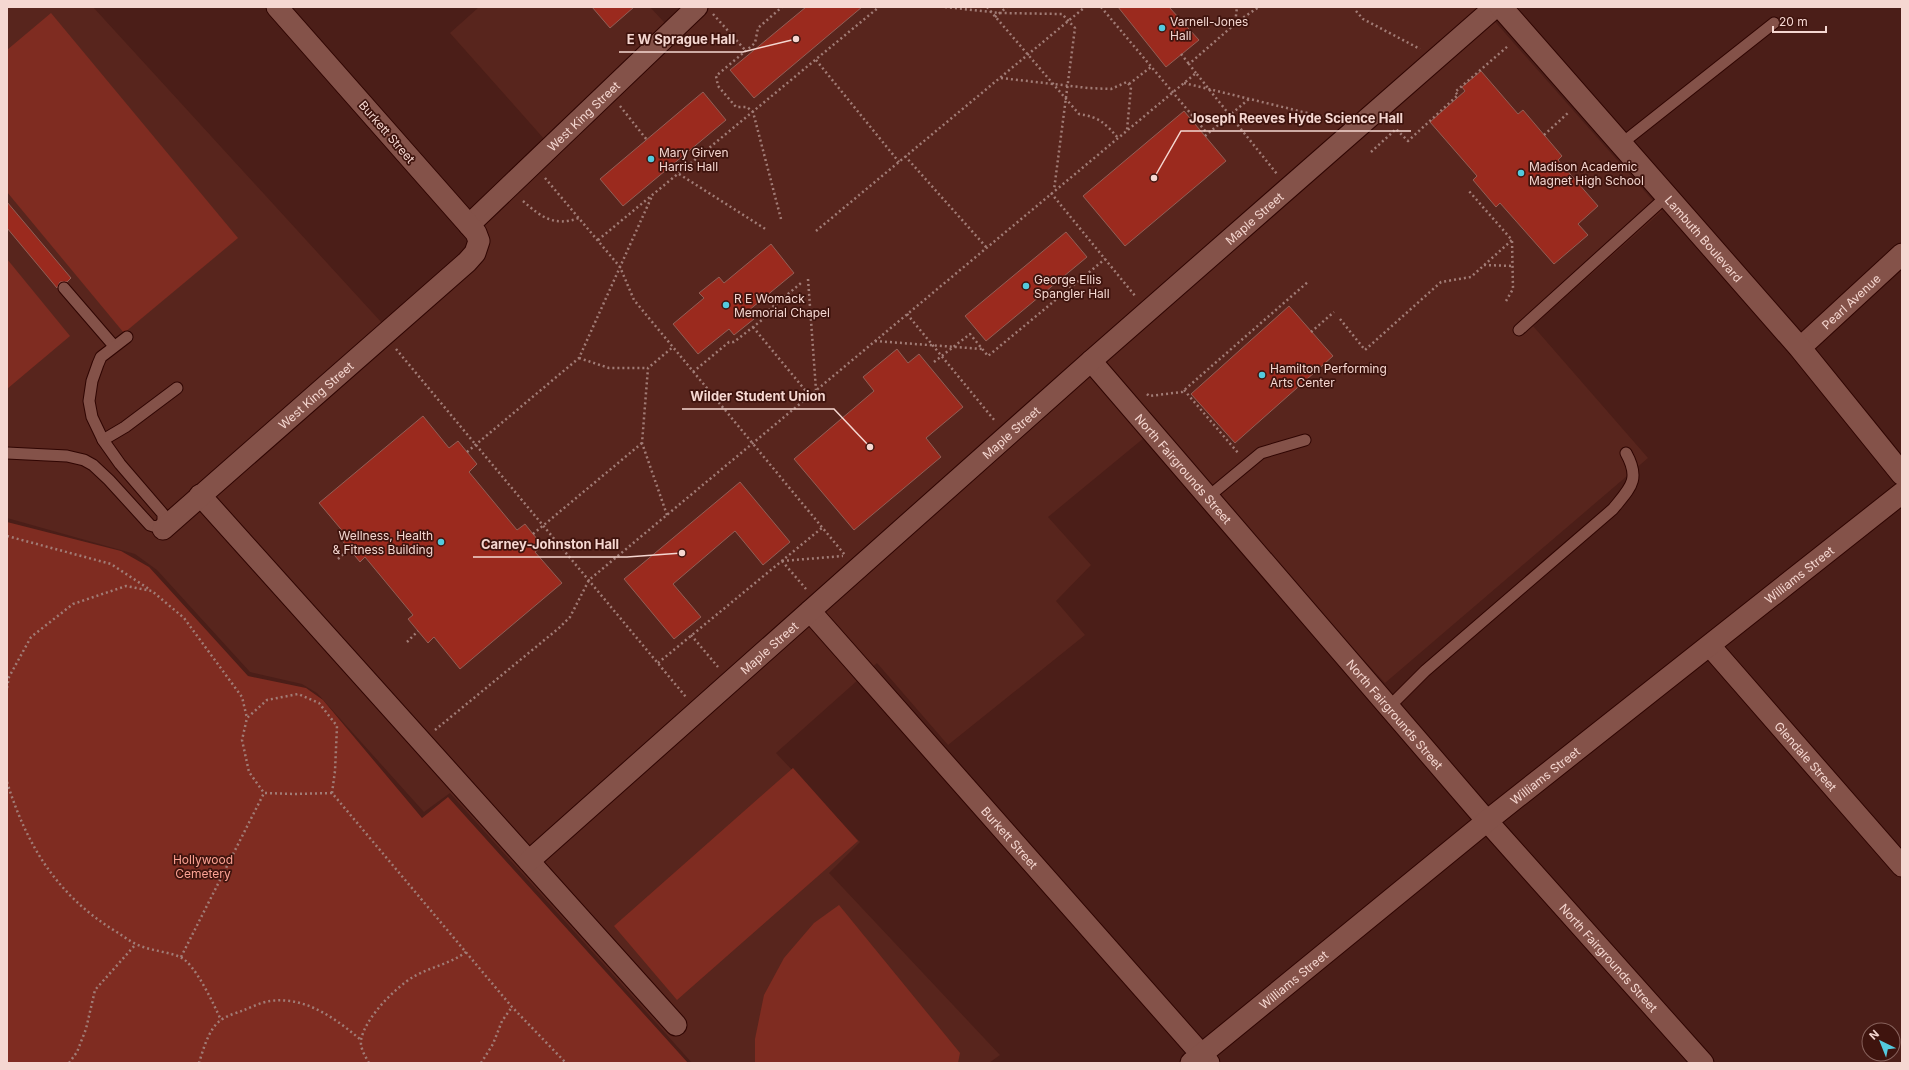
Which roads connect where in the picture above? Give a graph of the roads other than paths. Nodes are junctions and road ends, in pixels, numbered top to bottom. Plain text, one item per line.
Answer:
1 (277, 7) edge
2 (1495, 7) edge
3 (1501, 7) edge
4 (704, 9) edge
5 (1774, 23) dead end
6 (1621, 144) junction
7 (1667, 196) junction
8 (468, 225) junction
9 (1902, 254) edge
10 (467, 262) joint
11 (64, 288) dead end
12 (1519, 330) dead end
13 (127, 337) dead end
14 (114, 346) junction
15 (1800, 348) junction
16 (1091, 361) junction
17 (177, 388) dead end
18 (103, 440) junction
19 (1305, 440) dead end
20 (7, 452) edge
21 (1626, 453) dead end
22 (123, 468) junction
23 (1902, 474) edge
24 (109, 480) junction
25 (1902, 493) edge
26 (200, 495) junction
27 (1208, 497) junction
28 (163, 528) junction
29 (809, 601) junction
30 (1710, 646) junction
31 (1388, 707) junction
32 (1487, 821) junction
33 (529, 861) junction
34 (1902, 866) edge
35 (676, 1025) dead end
36 (1201, 1060) edge
37 (1703, 1063) edge

1 - 8 street, Burkett Street
2 - 16 street, Maple Street
3 - 6 street, Lambuth Boulevard
4 - 8 street, West King Street
5 - 6 lane
6 - 7 street, Lambuth Boulevard
7 - 12 lane
7 - 15 street, Lambuth Boulevard
8 - 10 street, Burkett Street
9 - 15 street, Pearl Avenue
10 - 26 street, West King Street
11 - 14 lane
13 - 14 lane
14 - 18 lane
15 - 23 street, Lambuth Boulevard
16 - 27 street, North Fairgrounds Street
16 - 29 street, Maple Street
17 - 18 lane
18 - 22 lane
19 - 27 lane
20 - 24 lane
21 - 31 lane
22 - 24 lane
22 - 28 lane
24 - 28 lane
25 - 30 street, Williams Street
26 - 28 street, West King Street
26 - 33 street
27 - 31 street, North Fairgrounds Street
29 - 33 street, Maple Street
29 - 36 street, Burkett Street
30 - 32 street, Williams Street
30 - 34 street, Glendale Street
31 - 32 street, North Fairgrounds Street
32 - 36 street, Williams Street
32 - 37 street, North Fairgrounds Street
33 - 35 street

